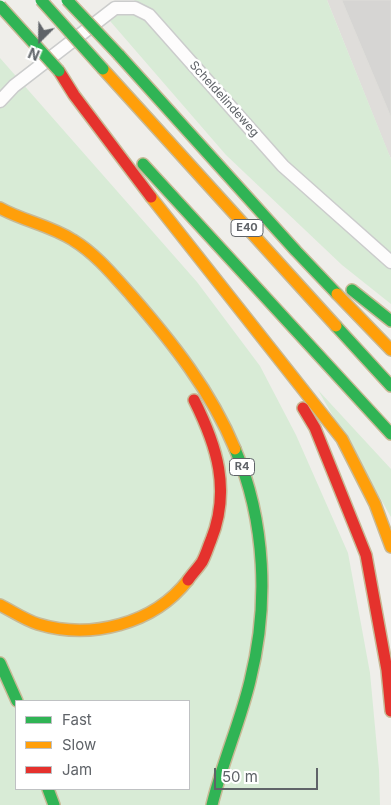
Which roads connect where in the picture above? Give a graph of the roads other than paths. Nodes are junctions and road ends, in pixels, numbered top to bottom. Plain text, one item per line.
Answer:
1 (41, 0) edge
2 (66, 0) edge
3 (0, 6) edge
4 (76, 93) junction
5 (0, 101) edge
6 (217, 165) junction
7 (0, 208) edge
8 (391, 262) edge
9 (391, 321) edge
10 (250, 324) junction
11 (391, 350) edge
12 (391, 386) edge
13 (189, 390) dead end
14 (391, 434) edge
15 (391, 547) edge
16 (0, 605) edge
17 (0, 663) edge
18 (17, 700) edge
19 (391, 711) edge
20 (48, 790) edge
21 (54, 805) edge
22 (212, 805) edge

1 - 12 highway, E40, bridge
2 - 6 highway, bridge
3 - 4 highway, E40, bridge
4 - 10 highway
4 - 14 highway, E40
5 - 8 street, Scheldelindeweg
6 - 9 highway
6 - 11 highway
7 - 22 highway, R4
10 - 15 highway
10 - 19 highway
13 - 16 highway, R4
17 - 18 highway
20 - 21 highway

